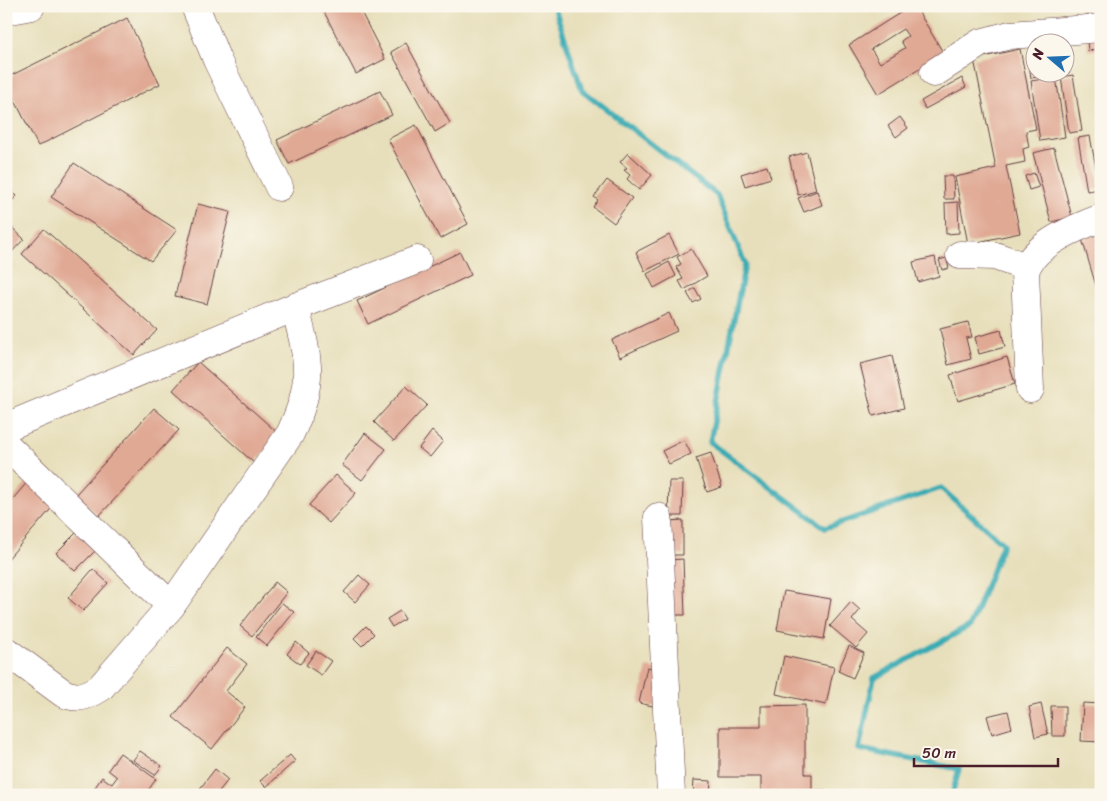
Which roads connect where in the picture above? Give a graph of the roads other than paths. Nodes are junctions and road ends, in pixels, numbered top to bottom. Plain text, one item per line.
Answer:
1 (31, 6) edge
2 (195, 6) edge
3 (6, 11) edge
4 (1101, 28) edge
5 (934, 73) dead end
6 (279, 187) dead end
7 (1101, 218) edge
8 (960, 255) dead end
9 (417, 260) dead end
10 (1026, 267) junction
11 (295, 307) junction
12 (1030, 389) dead end
13 (6, 427) edge
14 (6, 445) edge
15 (658, 517) dead end
16 (171, 606) junction
17 (6, 651) edge
18 (671, 795) edge

1 - 3 street
2 - 6 street
4 - 5 street
7 - 10 street
8 - 10 street
9 - 11 street
10 - 12 street
11 - 13 street
11 - 16 street
14 - 16 street
15 - 18 street
16 - 17 street

